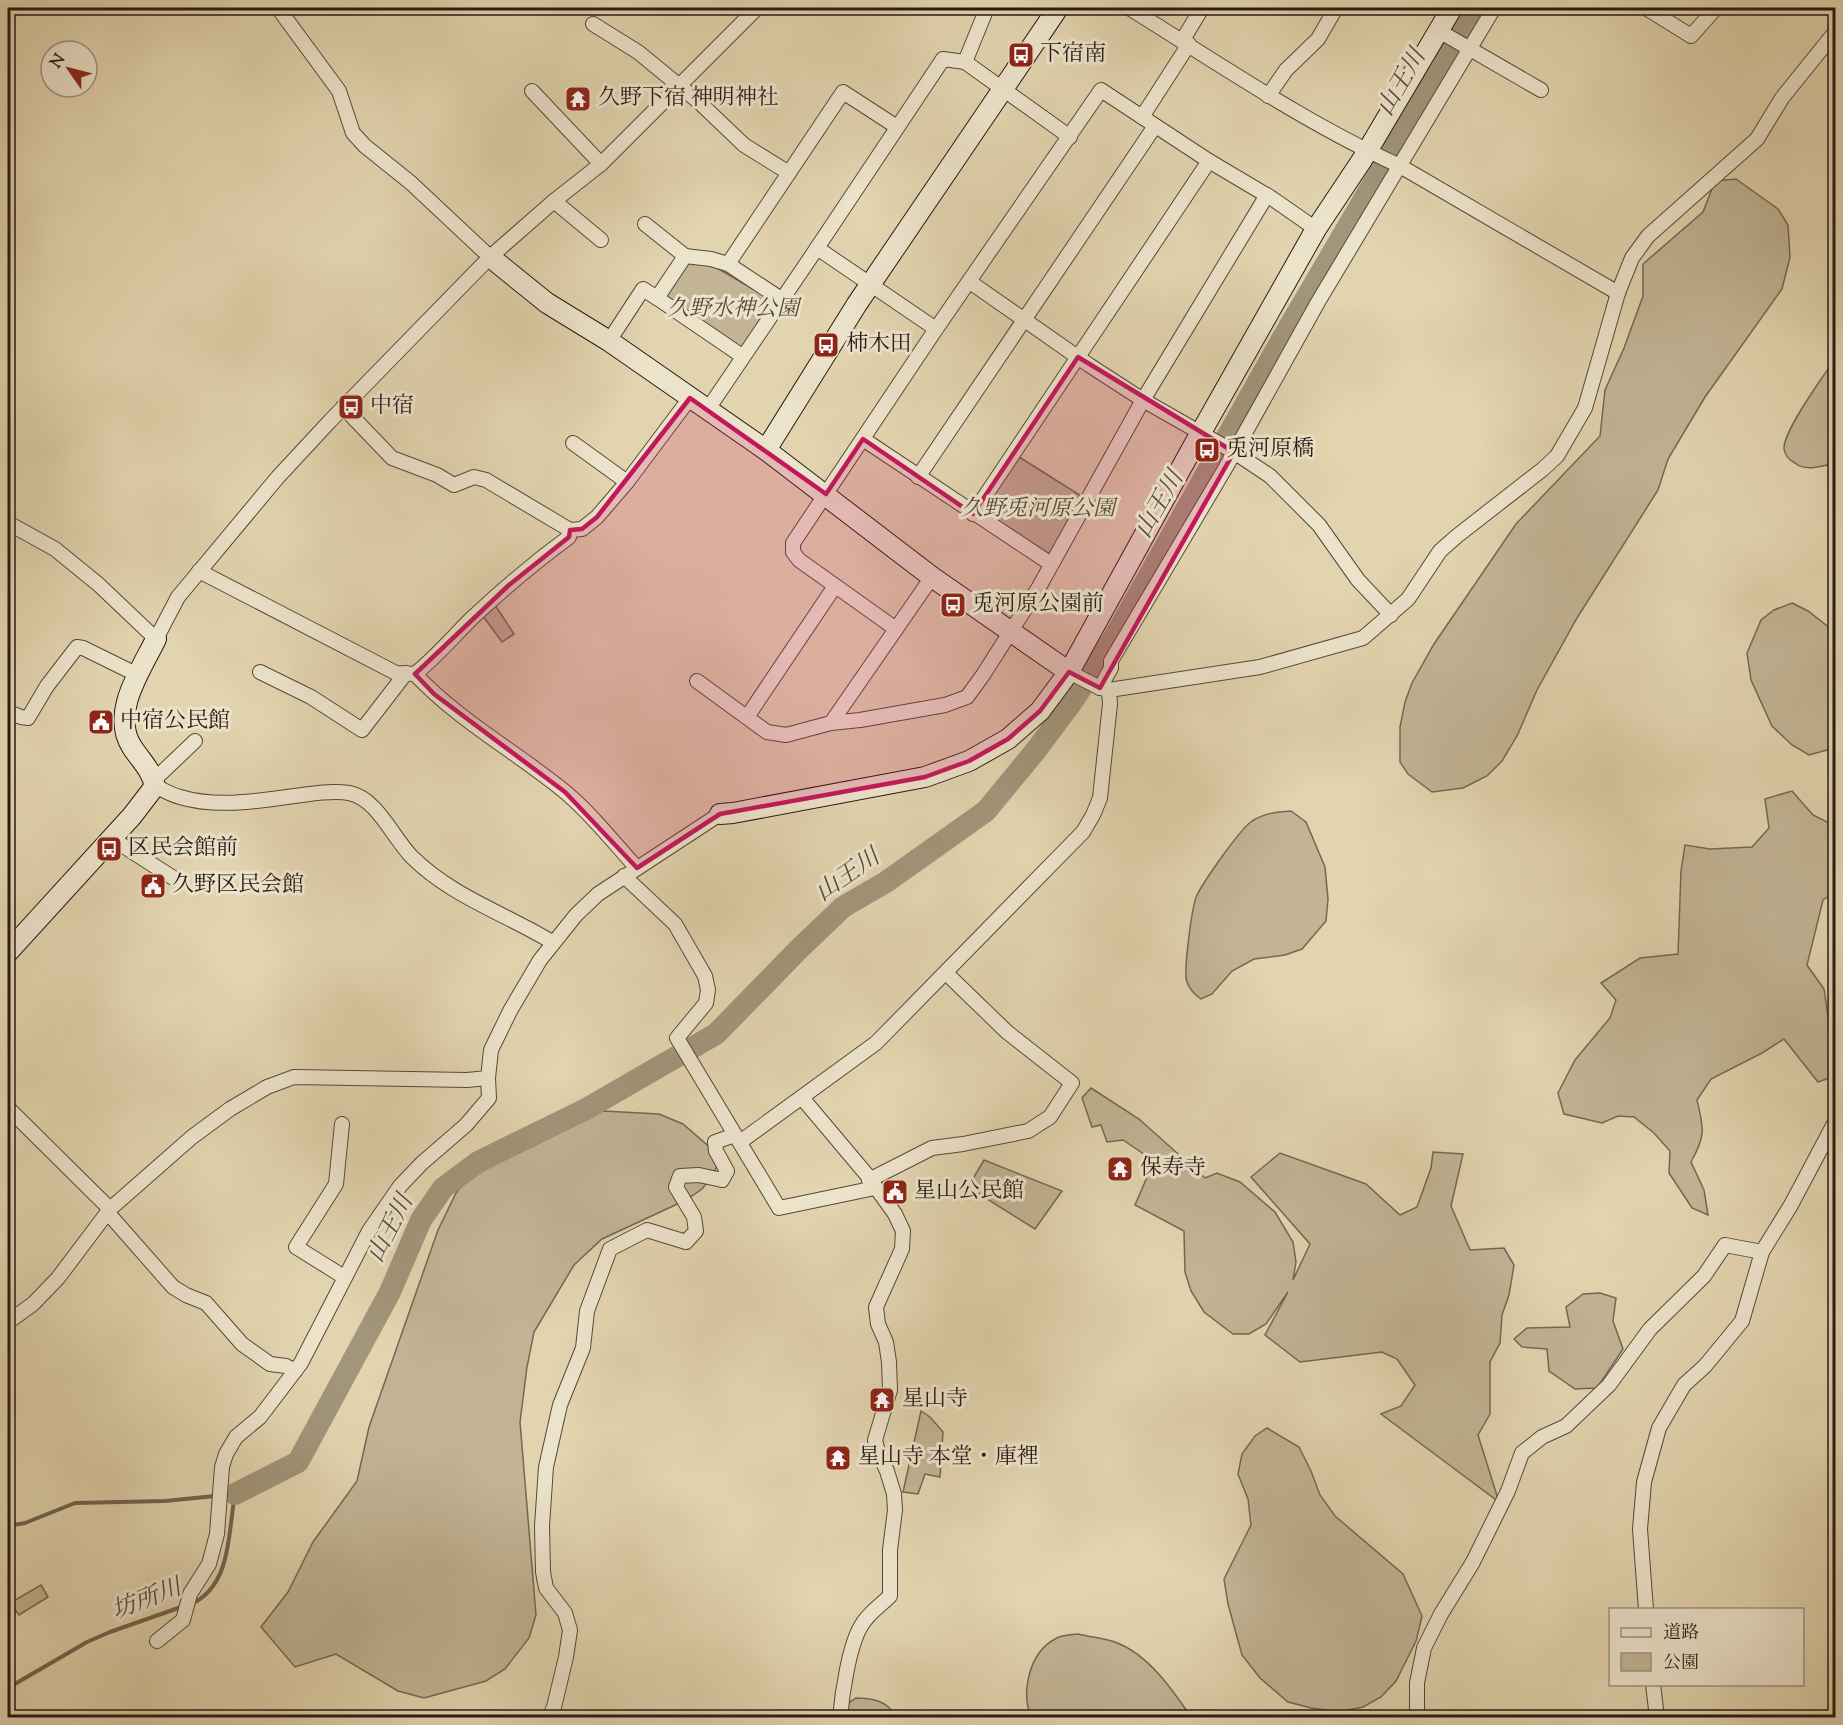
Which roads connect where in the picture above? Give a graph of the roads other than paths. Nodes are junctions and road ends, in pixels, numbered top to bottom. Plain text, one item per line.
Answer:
1 (757, 8) edge
2 (987, 8) edge
3 (1058, 8) edge
4 (1129, 8) edge
5 (1202, 8) edge
6 (1336, 8) edge
7 (1452, 8) edge
8 (1494, 8) edge
9 (1646, 8) edge
10 (1716, 8) edge
11 (285, 10) edge
12 (592, 24) dead end
13 (1439, 31) junction
14 (1836, 31) edge
15 (1186, 42) junction
16 (1469, 49) junction
17 (965, 62) junction
18 (678, 85) junction
19 (1002, 88) junction
20 (1541, 90) dead end
21 (532, 91) dead end
22 (1268, 96) junction
23 (1142, 117) junction
24 (1155, 126) junction
25 (897, 128) junction
26 (1070, 137) junction
27 (1366, 150) junction
28 (1209, 161) junction
29 (601, 164) junction
30 (1400, 166) junction
31 (789, 173) junction
32 (1267, 195) junction
33 (554, 201) junction
34 (645, 224) dead end
35 (1316, 229) junction
36 (601, 240) dead end
37 (817, 248) junction
38 (685, 256) junction
39 (490, 257) junction
40 (728, 264) junction
41 (970, 282) junction
42 (871, 285) junction
43 (1618, 293) junction
44 (657, 298) junction
45 (781, 299) junction
46 (1024, 320) junction
47 (936, 329) junction
48 (609, 341) junction
49 (742, 356) junction
50 (1078, 357) junction
51 (690, 398) junction
52 (1143, 400) junction
53 (343, 407) junction
54 (708, 409) junction
55 (1201, 432) junction
56 (863, 440) junction
57 (573, 443) dead end
58 (766, 450) junction
59 (1234, 452) junction
60 (918, 477) junction
61 (627, 482) junction
62 (826, 494) junction
63 (973, 514) junction
64 (8, 523) edge
65 (570, 530) junction
66 (1051, 564) junction
67 (200, 571) junction
68 (932, 577) junction
69 (835, 586) junction
70 (1391, 615) junction
71 (896, 629) junction
72 (1010, 631) junction
73 (156, 639) junction
74 (260, 672) dead end
75 (1069, 672) junction
76 (411, 673) junction
77 (138, 675) junction
78 (697, 681) dead end
79 (1102, 688) junction
80 (8, 712) edge
81 (747, 717) junction
82 (831, 723) junction
83 (195, 741) dead end
84 (154, 783) junction
85 (720, 814) joint
86 (111, 838) junction
87 (637, 868) junction
88 (624, 876) junction
89 (178, 881) dead end
90 (552, 942) junction
91 (8, 952) edge
92 (946, 973) junction
93 (488, 1078) junction
94 (803, 1099) junction
95 (8, 1108) edge
96 (1836, 1120) edge
97 (342, 1124) dead end
98 (738, 1138) junction
99 (872, 1184) junction
100 (109, 1211) junction
101 (1762, 1252) junction
102 (344, 1277) junction
103 (8, 1322) edge
104 (295, 1371) junction
105 (1646, 1608) edge
106 (157, 1641) dead end
107 (1653, 1686) edge
108 (549, 1718) edge
109 (840, 1718) edge
110 (1418, 1718) edge
111 (1657, 1718) edge

1 - 18 street
2 - 17 street
3 - 19 street
4 - 15 street
5 - 15 street
6 - 22 street
7 - 13 street
8 - 16 street
9 - 10 street
11 - 39 street
12 - 18 street
13 - 16 street
13 - 27 street
14 - 43 street
15 - 22 street
15 - 23 street
16 - 20 street
16 - 30 street
17 - 19 street
17 - 25 street
18 - 29 street
18 - 31 street
19 - 26 street
19 - 42 street
21 - 29 street
22 - 27 street
23 - 24 street
23 - 26 street
24 - 28 street
24 - 46 street
25 - 31 street
25 - 37 street
26 - 41 street
27 - 30 street
27 - 35 street
28 - 32 street
28 - 50 street
29 - 33 street
30 - 43 street
30 - 59 street
31 - 40 street
32 - 35 street
32 - 52 street
33 - 36 street
33 - 39 street
34 - 38 street
35 - 55 street
37 - 42 street
37 - 45 street
38 - 40 street
38 - 44 street
39 - 48 street
39 - 53 street
40 - 45 street
41 - 46 street
41 - 47 street
42 - 47 street
42 - 58 street
43 - 70 street
44 - 48 street
44 - 49 street
45 - 49 street
46 - 50 street
46 - 60 street
47 - 56 street
48 - 51 street
49 - 54 street
50 - 52 street
50 - 63 street
51 - 54 street
51 - 61 street
52 - 55 street
52 - 66 street
53 - 65 street
53 - 67 street
54 - 58 street
55 - 59 street
55 - 75 street
56 - 60 street
56 - 62 street
57 - 61 street
58 - 62 street
59 - 70 street
59 - 79 street
60 - 63 street
61 - 65 street
62 - 68 street
62 - 69 street
63 - 66 street
64 - 73 street
65 - 76 street
66 - 72 street
67 - 73 street
67 - 76 street
68 - 71 street
68 - 72 street
69 - 71 street
69 - 81 street
70 - 79 street
71 - 82 street
72 - 75 street
72 - 82 street
73 - 77 street
74 - 76 street
75 - 79 street
75 - 85 street
76 - 87 street
77 - 80 street
77 - 84 street
78 - 81 street
79 - 92 street
81 - 82 street
83 - 84 street
84 - 86 street
84 - 90 street
85 - 87 street
86 - 89 street
86 - 91 street
87 - 88 street
88 - 90 street
88 - 98 street
90 - 93 street
92 - 94 street
92 - 99 street
93 - 100 street
93 - 102 street
94 - 98 street
94 - 99 street
95 - 100 street
96 - 101 street
97 - 102 street
98 - 99 street
98 - 108 street
99 - 109 street
100 - 103 street
100 - 104 street
101 - 105 street
101 - 110 street
102 - 104 street
104 - 106 street
107 - 111 street

